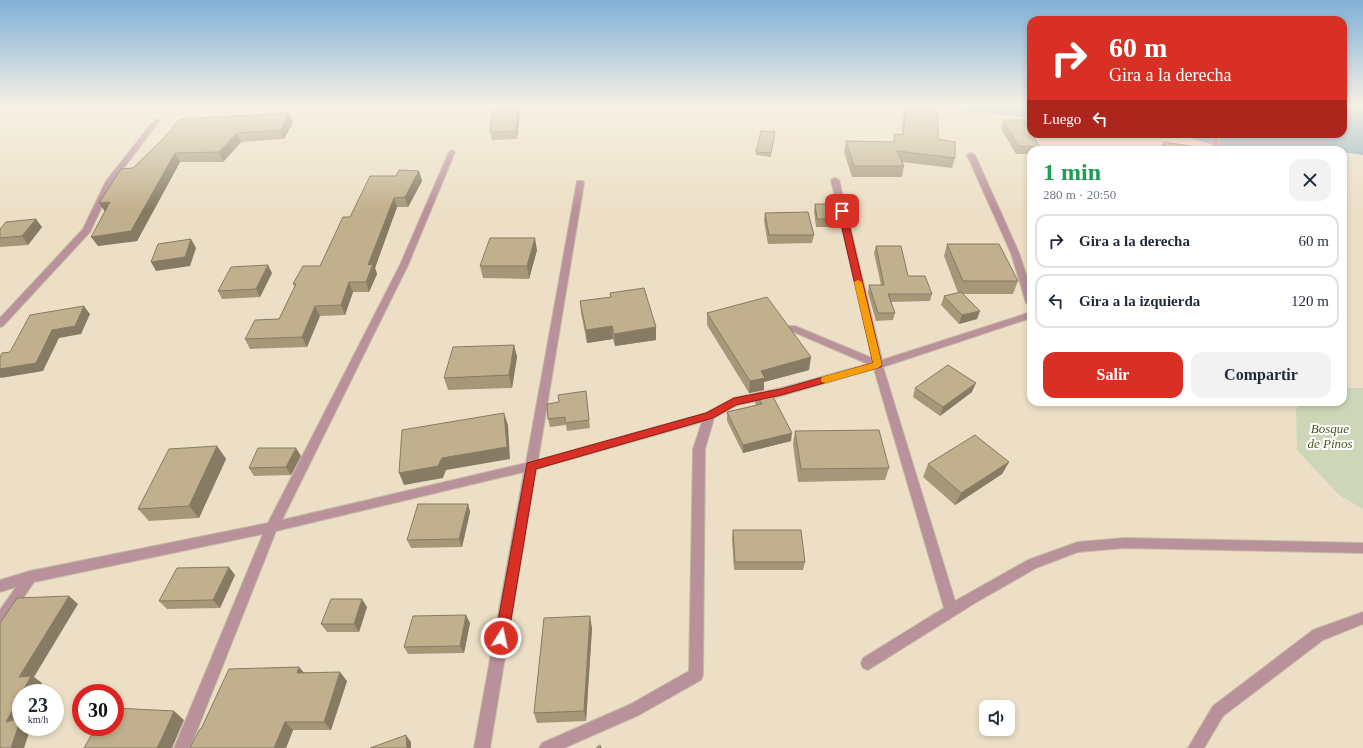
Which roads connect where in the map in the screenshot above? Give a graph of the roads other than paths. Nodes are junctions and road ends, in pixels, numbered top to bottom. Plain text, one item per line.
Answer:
1 (141, 141) edge
2 (452, 152) dead end
3 (972, 155) dead end
4 (835, 180) dead end
5 (580, 183) dead end
6 (1027, 290) edge
7 (1027, 315) edge
8 (0, 324) edge
9 (792, 328) edge
10 (878, 365) junction
11 (709, 416) junction
12 (531, 466) junction
13 (272, 527) junction
14 (1363, 548) edge
15 (30, 577) junction
16 (0, 586) edge
17 (952, 611) junction
18 (1363, 618) edge
19 (0, 622) edge
20 (868, 663) dead end
21 (182, 748) edge
22 (482, 748) edge
23 (548, 748) edge
24 (1196, 748) edge

1 - 8 street
2 - 13 street
3 - 6 street
4 - 10 street
5 - 12 street
7 - 10 street
9 - 10 street
10 - 11 street
10 - 17 street
11 - 12 street
11 - 23 street
12 - 13 street
12 - 22 street
13 - 15 street
13 - 21 street
14 - 17 street
15 - 16 street
15 - 19 street
17 - 20 street
18 - 24 street

